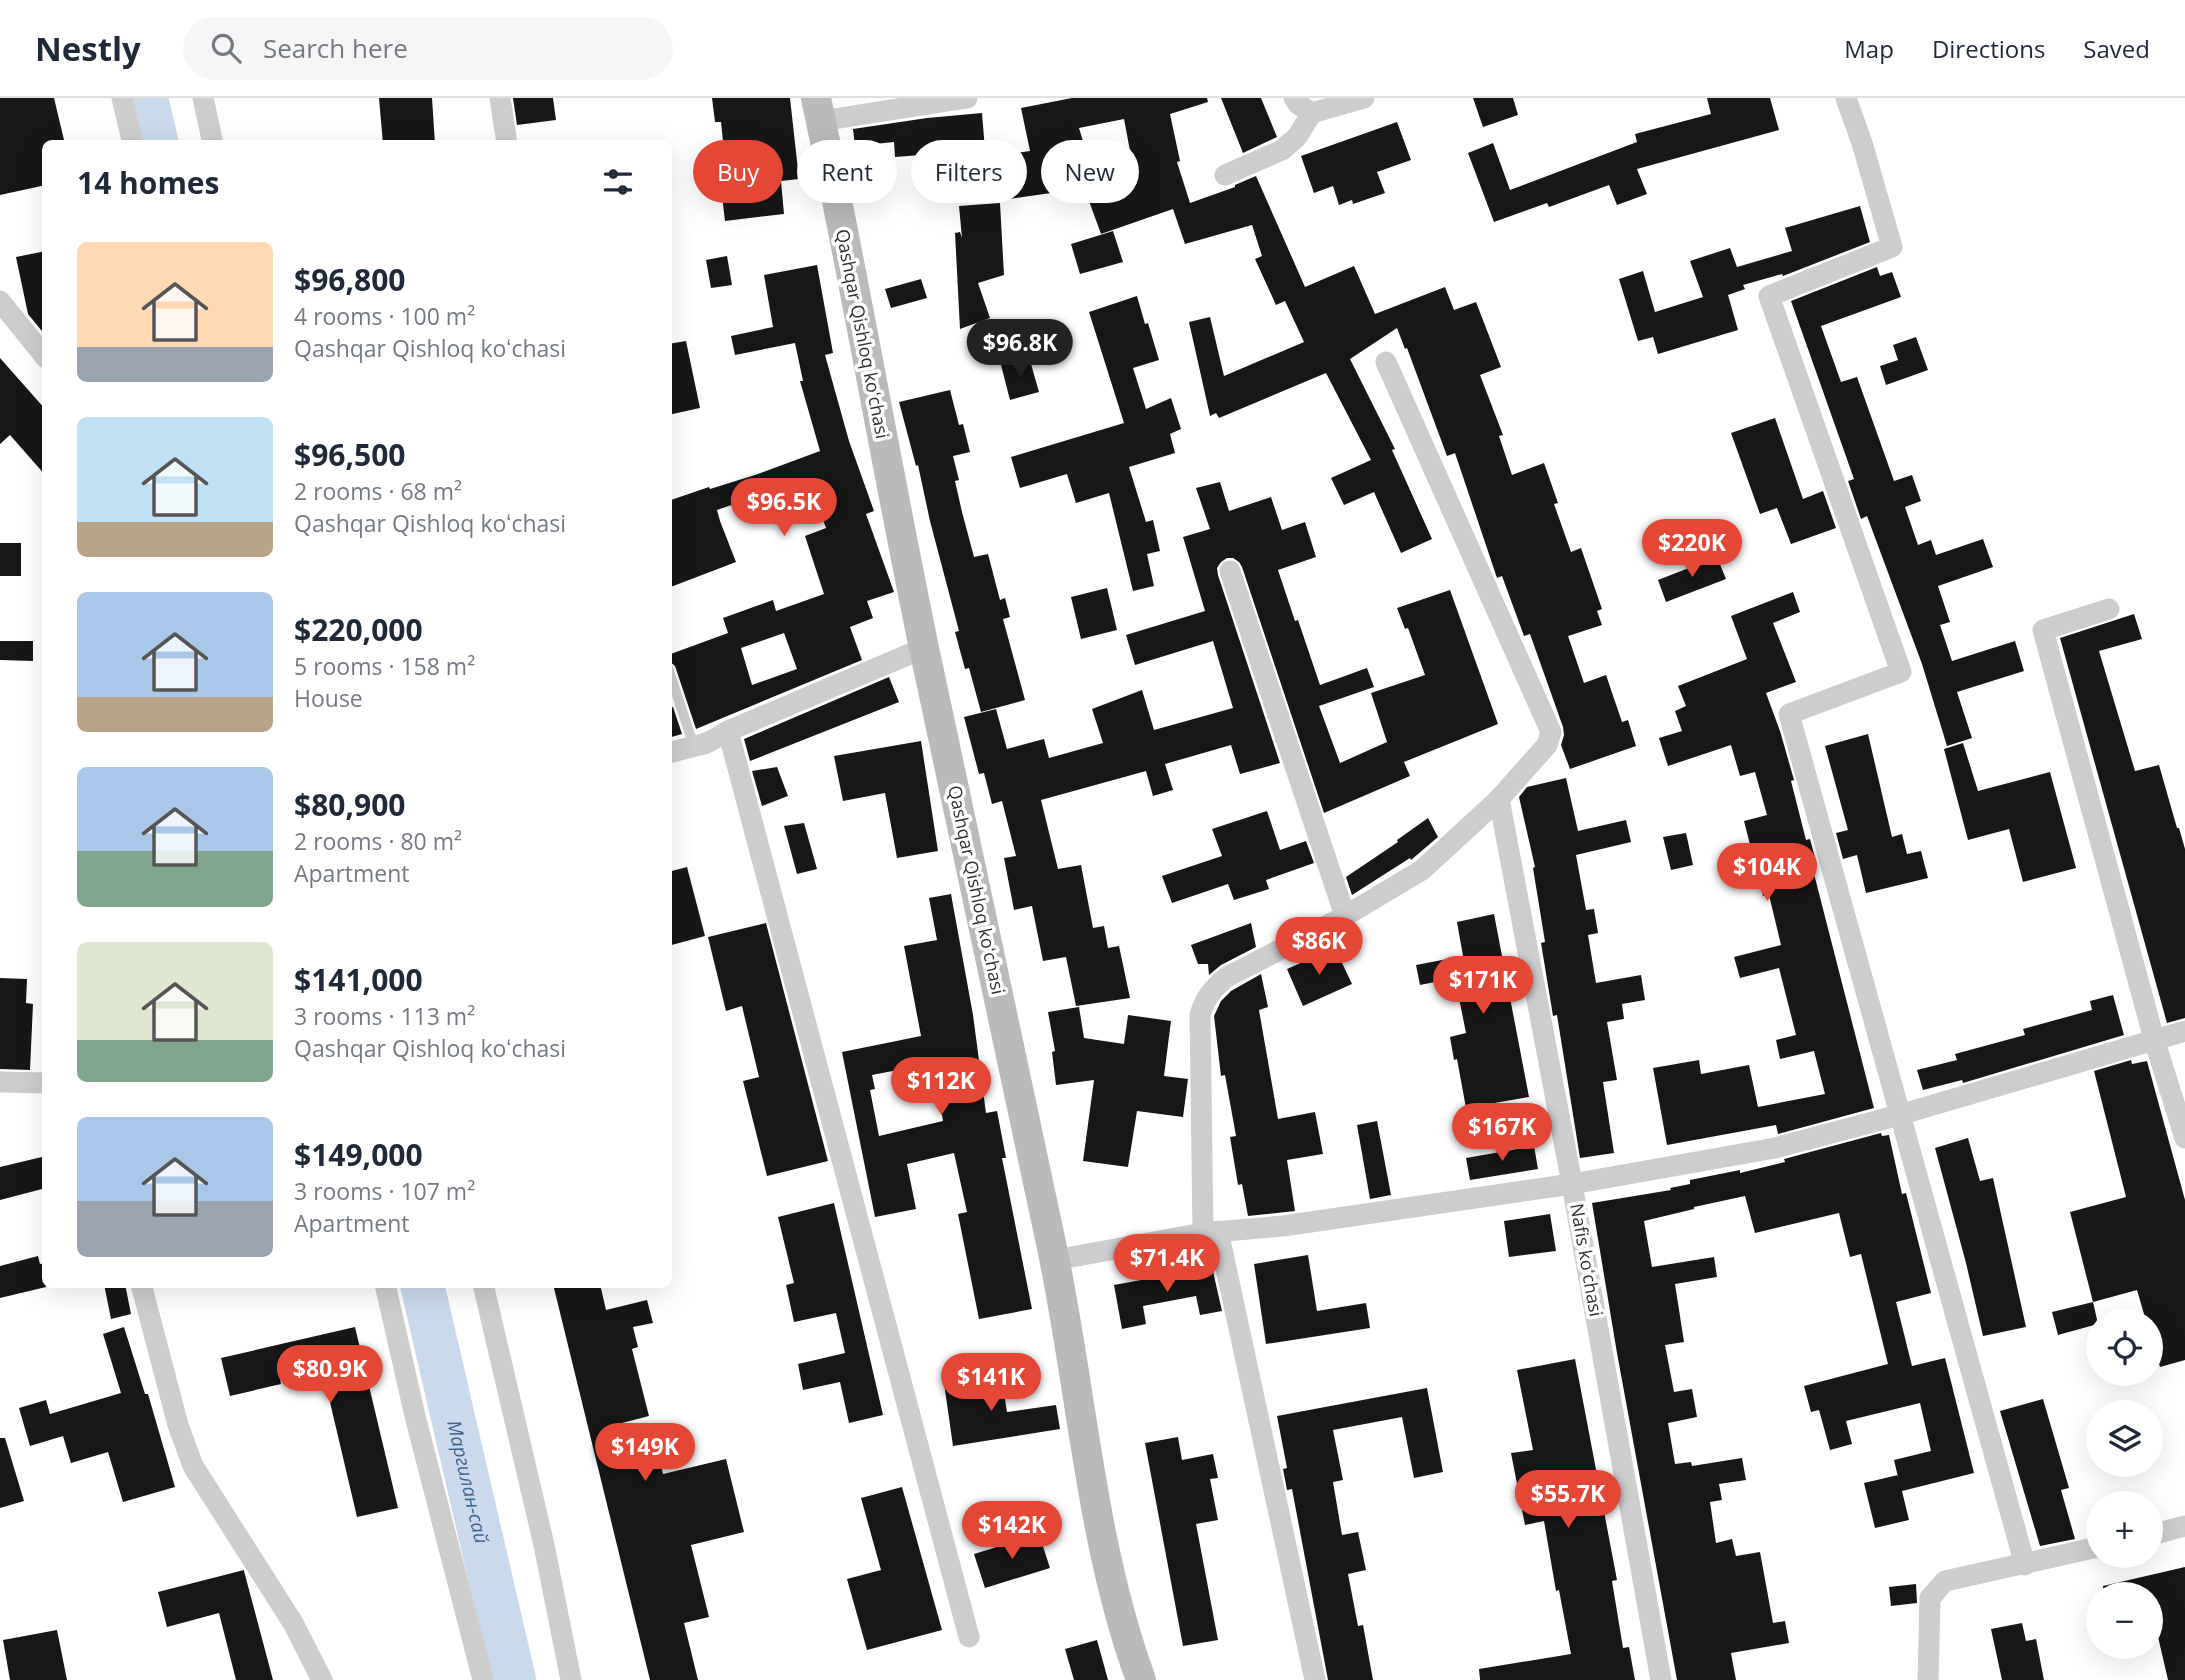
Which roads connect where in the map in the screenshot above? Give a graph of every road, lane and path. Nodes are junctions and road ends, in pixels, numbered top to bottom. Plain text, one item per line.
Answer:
1 (122, 98) edge
2 (203, 98) edge
3 (500, 98) edge
4 (967, 98) edge
5 (1294, 98) edge
6 (1364, 98) edge
7 (1846, 98) edge
8 (818, 110) edge
9 (1312, 113) junction
10 (132, 140) edge
11 (212, 140) edge
12 (507, 140) edge
13 (1225, 175) dead end
14 (0, 301) edge
15 (42, 353) edge
16 (1385, 362) dead end
17 (1230, 570) dead end
18 (2109, 609) dead end
19 (924, 648) junction
20 (672, 680) edge
21 (728, 731) junction
22 (694, 746) junction
23 (672, 752) edge
24 (1499, 799) junction
25 (1345, 916) junction
26 (2185, 1031) edge
27 (2154, 1039) junction
28 (0, 1082) edge
29 (42, 1083) edge
30 (1899, 1115) junction
31 (2185, 1138) edge
32 (1572, 1184) junction
33 (1210, 1232) junction
34 (1055, 1260) junction
35 (142, 1288) edge
36 (386, 1288) edge
37 (484, 1288) edge
38 (2185, 1526) edge
39 (2163, 1532) edge
40 (2086, 1550) edge
41 (2025, 1565) junction
42 (969, 1637) dead end
43 (322, 1680) edge
44 (483, 1680) edge
45 (570, 1680) edge
46 (1141, 1680) edge
47 (1315, 1680) edge
48 (1661, 1680) edge
49 (1928, 1680) edge

1 - 10 street
2 - 11 street
3 - 12 street
4 - 8 street
5 - 9 street
6 - 9 street
7 - 30 street
8 - 19 main road, Qashqar Qishloq koʻchasi
9 - 13 street
14 - 15 street
16 - 24 street
17 - 25 street
18 - 27 street
19 - 21 street
19 - 34 main road, Qashqar Qishloq koʻchasi
20 - 22 lane
21 - 22 street
21 - 42 street
22 - 23 street
24 - 25 street
24 - 32 street, Nafis koʻchasi
25 - 33 street
26 - 27 street
27 - 30 street
27 - 31 street
28 - 29 street
30 - 32 street
30 - 41 street
32 - 33 street
32 - 48 street, Nafis koʻchasi
33 - 34 street
33 - 47 street
34 - 46 main road, Qashqar Qishloq koʻchasi
35 - 43 street
36 - 44 street
37 - 45 street
38 - 39 street
40 - 41 street
41 - 49 street

